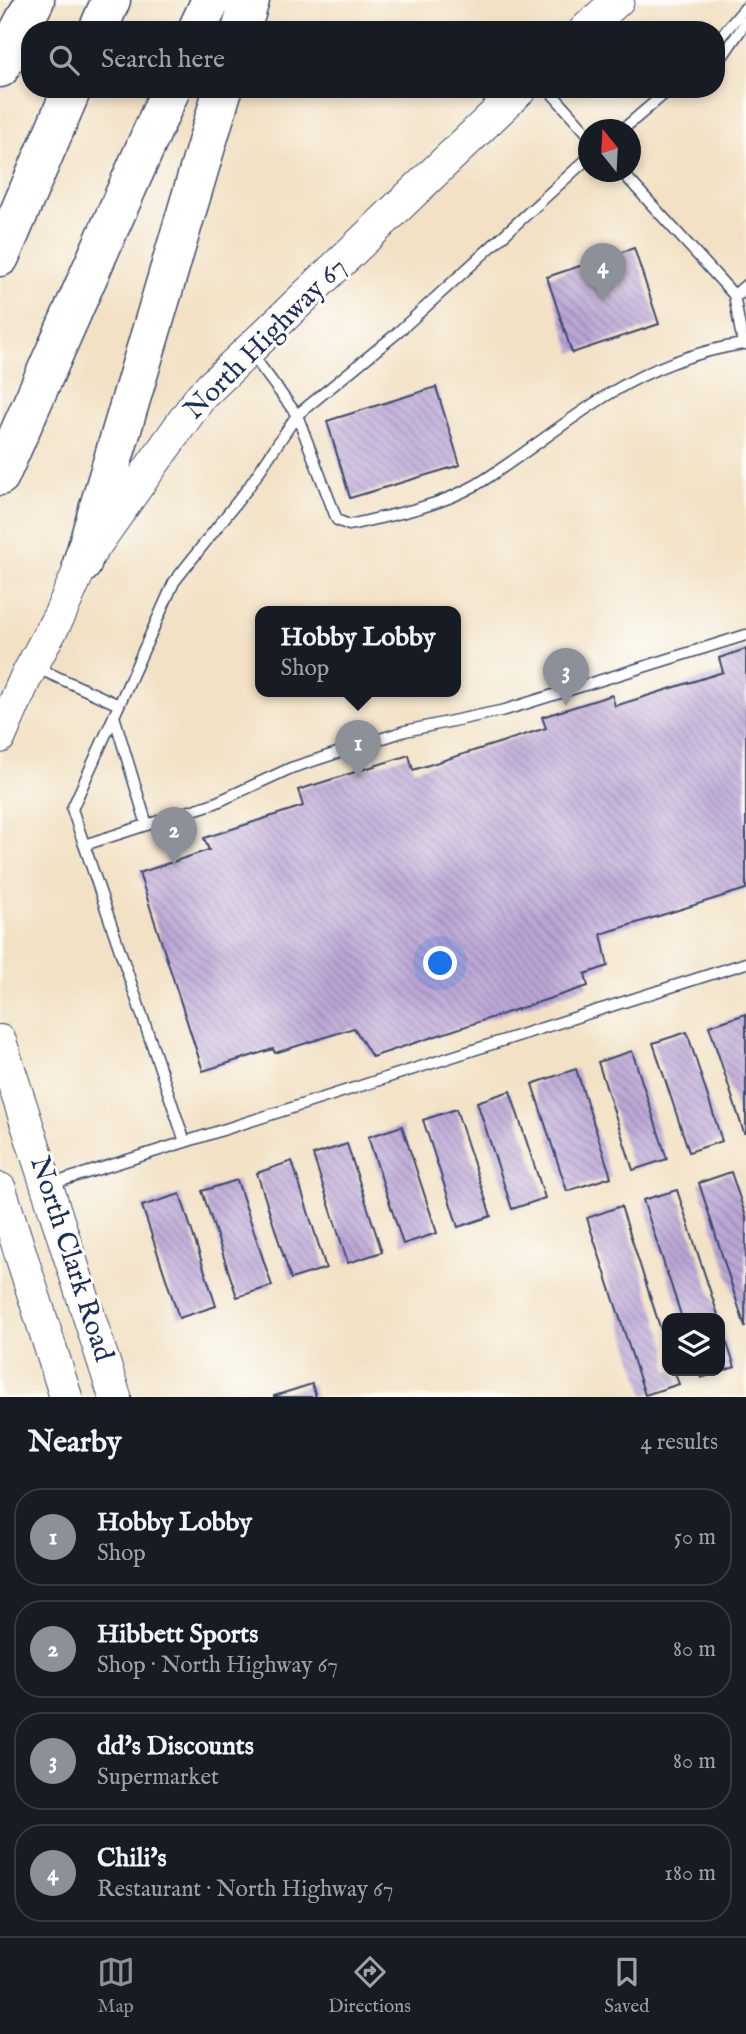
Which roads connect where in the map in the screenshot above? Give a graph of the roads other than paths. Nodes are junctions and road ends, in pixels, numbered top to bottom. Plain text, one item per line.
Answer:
1 (35, 0) edge
2 (111, 0) edge
3 (211, 0) edge
4 (250, 0) edge
5 (618, 0) edge
6 (746, 7) edge
7 (24, 21) edge
8 (102, 21) edge
9 (201, 21) edge
10 (244, 21) edge
11 (595, 21) edge
12 (746, 22) edge
13 (21, 27) edge
14 (725, 32) edge
15 (725, 53) edge
16 (0, 68) edge
17 (68, 98) edge
18 (167, 98) edge
19 (220, 98) edge
20 (512, 98) edge
21 (556, 98) edge
22 (659, 98) edge
23 (635, 119) edge
24 (578, 122) edge
25 (578, 168) edge
26 (632, 182) edge
27 (0, 257) edge
28 (746, 285) edge
29 (740, 294) edge
30 (745, 344) edge
31 (248, 350) junction
32 (297, 415) junction
33 (0, 476) edge
34 (82, 564) junction
35 (746, 635) edge
36 (32, 666) junction
37 (119, 705) junction
38 (114, 716) junction
39 (0, 737) edge
40 (147, 825) junction
41 (84, 845) junction
42 (746, 963) edge
43 (0, 1041) edge
44 (185, 1142) junction
45 (47, 1185) junction
46 (1, 1197) edge
47 (66, 1397) edge
48 (115, 1397) edge

1 - 7 highway
2 - 8 highway
3 - 9 highway
4 - 10 highway
5 - 11 main road
6 - 14 lane
12 - 15 lane
13 - 16 highway
17 - 27 highway
18 - 33 highway
19 - 34 highway
20 - 31 main road, North Highway 67
21 - 24 lane
22 - 23 lane
25 - 32 lane
26 - 29 lane
28 - 29 lane
29 - 30 lane
30 - 32 lane
31 - 32 lane
31 - 34 main road, North Highway 67
32 - 37 lane
34 - 36 main road, North Highway 67
35 - 40 lane
36 - 37 lane
36 - 39 main road, North Highway 67
37 - 38 lane
38 - 40 lane
38 - 41 lane
40 - 41 lane
41 - 44 lane
42 - 44 lane
43 - 45 main road, North Clark Road
44 - 45 lane
45 - 46 main road
45 - 48 main road, North Clark Road
46 - 47 main road, North Clark Road

